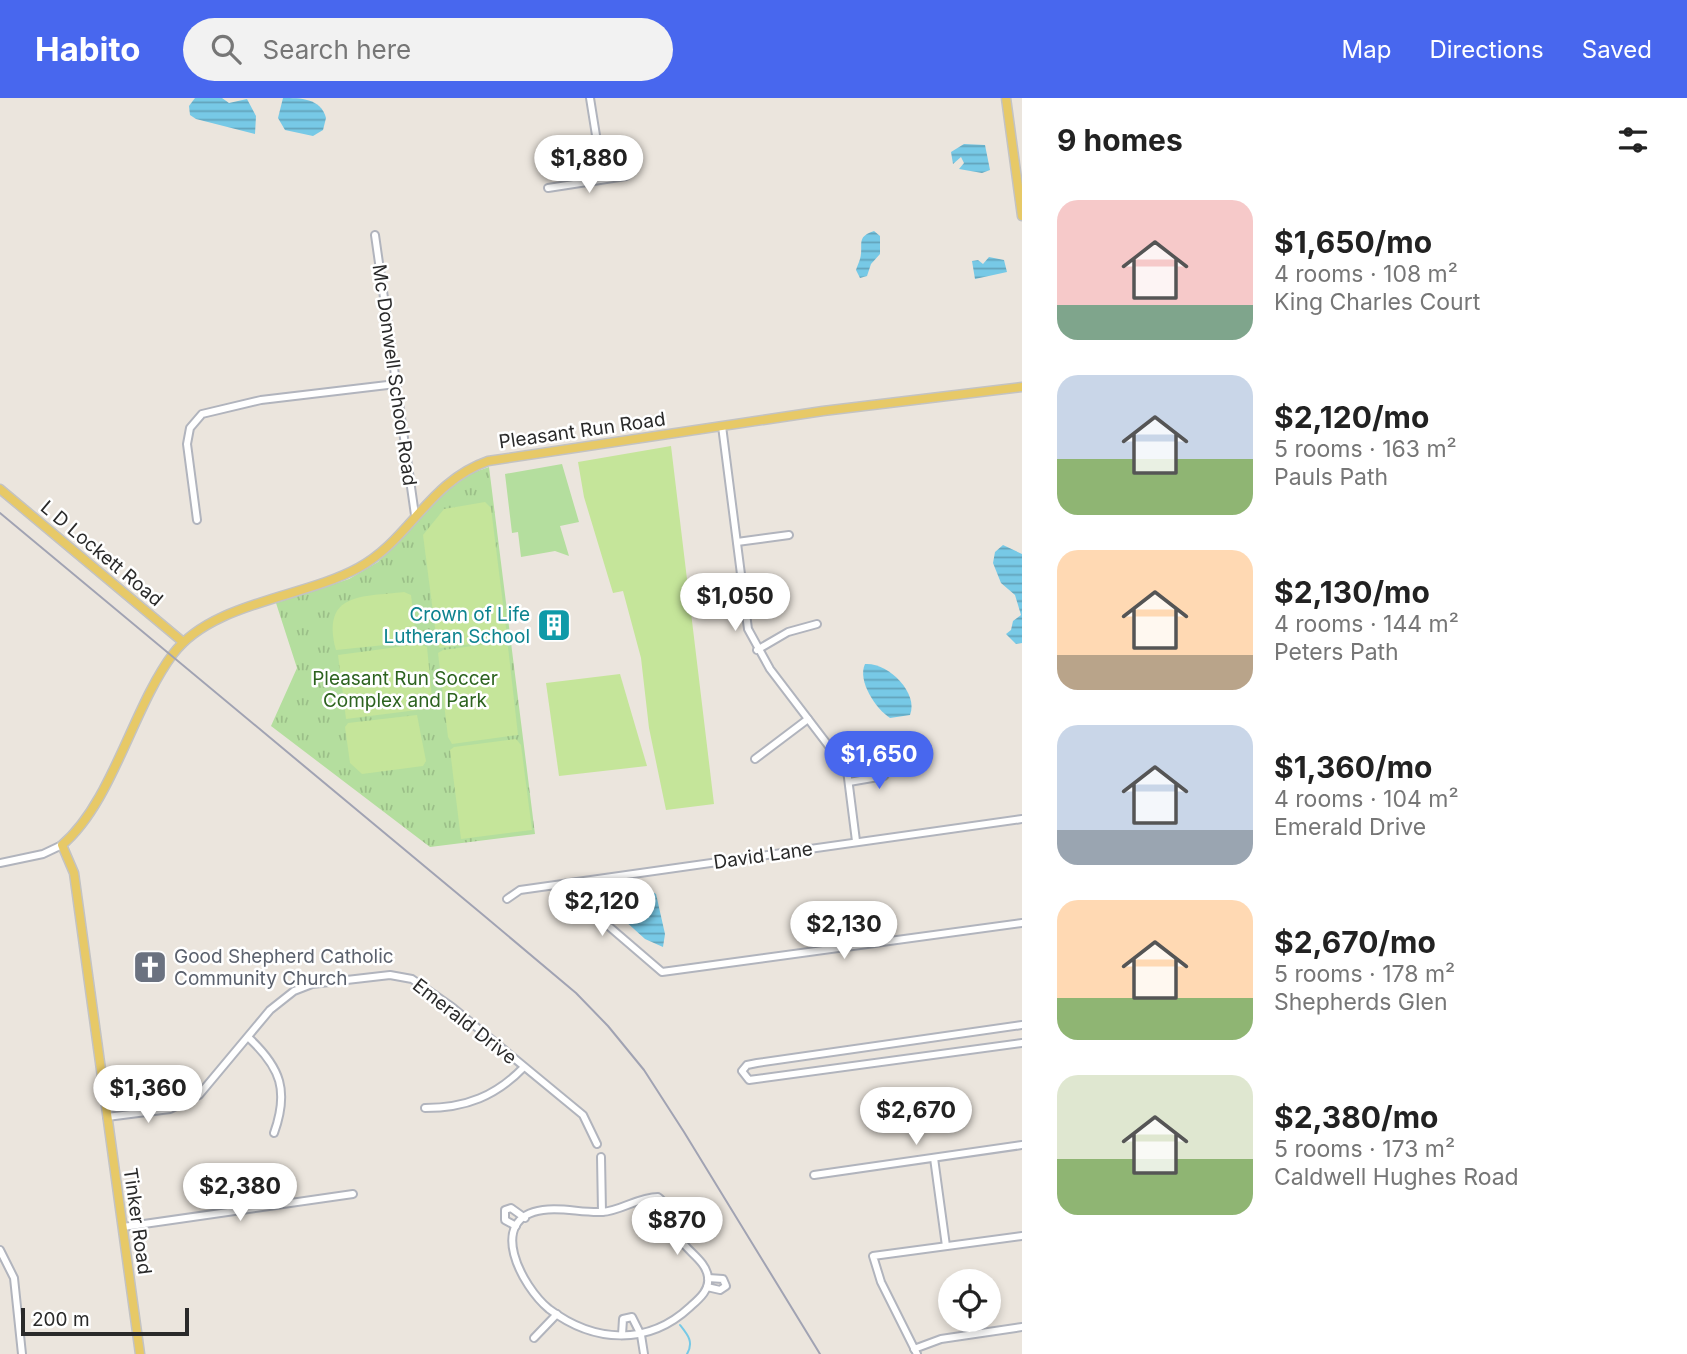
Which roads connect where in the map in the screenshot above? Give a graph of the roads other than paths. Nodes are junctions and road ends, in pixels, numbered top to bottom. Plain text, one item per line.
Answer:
1 (590, 98) edge
2 (1006, 98) edge
3 (626, 176) dead end
4 (603, 179) junction
5 (548, 188) dead end
6 (1022, 215) edge
7 (375, 235) dead end
8 (396, 384) junction
9 (1022, 387) edge
10 (1008, 390) junction
11 (1022, 394) edge
12 (722, 426) junction
13 (0, 489) edge
14 (415, 514) junction
15 (197, 520) dead end
16 (789, 535) dead end
17 (737, 542) junction
18 (817, 624) dead end
19 (183, 642) junction
20 (757, 650) junction
21 (808, 719) junction
22 (755, 759) dead end
23 (889, 769) dead end
24 (849, 782) junction
25 (1022, 819) edge
26 (856, 841) junction
27 (62, 845) junction
28 (0, 863) edge
29 (580, 882) junction
30 (507, 899) dead end
31 (1022, 923) edge
32 (1022, 1025) edge
33 (1006, 1027) junction
34 (249, 1038) junction
35 (921, 1039) junction
36 (1022, 1043) edge
37 (1008, 1045) junction
38 (833, 1052) junction
39 (924, 1056) junction
40 (524, 1067) junction
41 (835, 1068) junction
42 (425, 1108) dead end
43 (106, 1113) junction
44 (274, 1133) dead end
45 (597, 1144) dead end
46 (1022, 1145) edge
47 (601, 1157) dead end
48 (934, 1158) junction
49 (814, 1175) dead end
50 (353, 1194) dead end
51 (602, 1212) junction
52 (525, 1217) junction
53 (516, 1226) junction
54 (123, 1227) junction
55 (1022, 1236) edge
56 (946, 1246) junction
57 (0, 1251) edge
58 (708, 1278) junction
59 (707, 1287) junction
60 (557, 1314) junction
61 (1022, 1327) edge
62 (622, 1335) junction
63 (641, 1335) junction
64 (534, 1338) dead end
65 (916, 1352) edge
66 (22, 1354) edge
67 (140, 1354) edge
68 (644, 1354) edge

1 - 4 street
2 - 6 main road
3 - 4 street
4 - 5 street
7 - 8 street, Mc Donwell School Road
8 - 14 street, Mc Donwell School Road
8 - 15 street
9 - 10 main road, Pleasant Run Road
10 - 11 main road, Pleasant Run Road
10 - 12 main road, Pleasant Run Road
12 - 14 main road, Pleasant Run Road
12 - 17 street
13 - 19 main road, L D Lockett Road
14 - 19 main road, Pleasant Run Road
16 - 17 street
17 - 20 street
18 - 20 street
19 - 27 main road, Pleasant Run Road
20 - 21 street
21 - 22 street
21 - 24 street
23 - 24 street
24 - 26 street
25 - 26 street, David Lane
26 - 29 street, David Lane
27 - 28 street, Pleasant Run Road
27 - 43 main road, Tinker Road
29 - 30 street, David Lane
29 - 31 street
32 - 33 street
33 - 35 street
33 - 37 street
34 - 40 street, Emerald Drive
34 - 43 street, Emerald Drive
34 - 44 street
35 - 38 street
35 - 39 street
36 - 37 street
37 - 39 street
38 - 41 street
38 - 41 street
39 - 41 street
40 - 42 street
40 - 45 street, Emerald Drive
43 - 54 main road, Tinker Road
46 - 48 street
47 - 51 street
48 - 49 street
48 - 56 street
50 - 54 street
51 - 52 street
51 - 58 street
52 - 53 street
52 - 53 street
53 - 60 street
54 - 67 main road, Tinker Road
55 - 56 street
56 - 65 street
57 - 66 street
58 - 59 street
58 - 59 street
59 - 63 street
60 - 62 street
60 - 64 street
61 - 65 street
62 - 63 street
62 - 63 street
63 - 68 street

